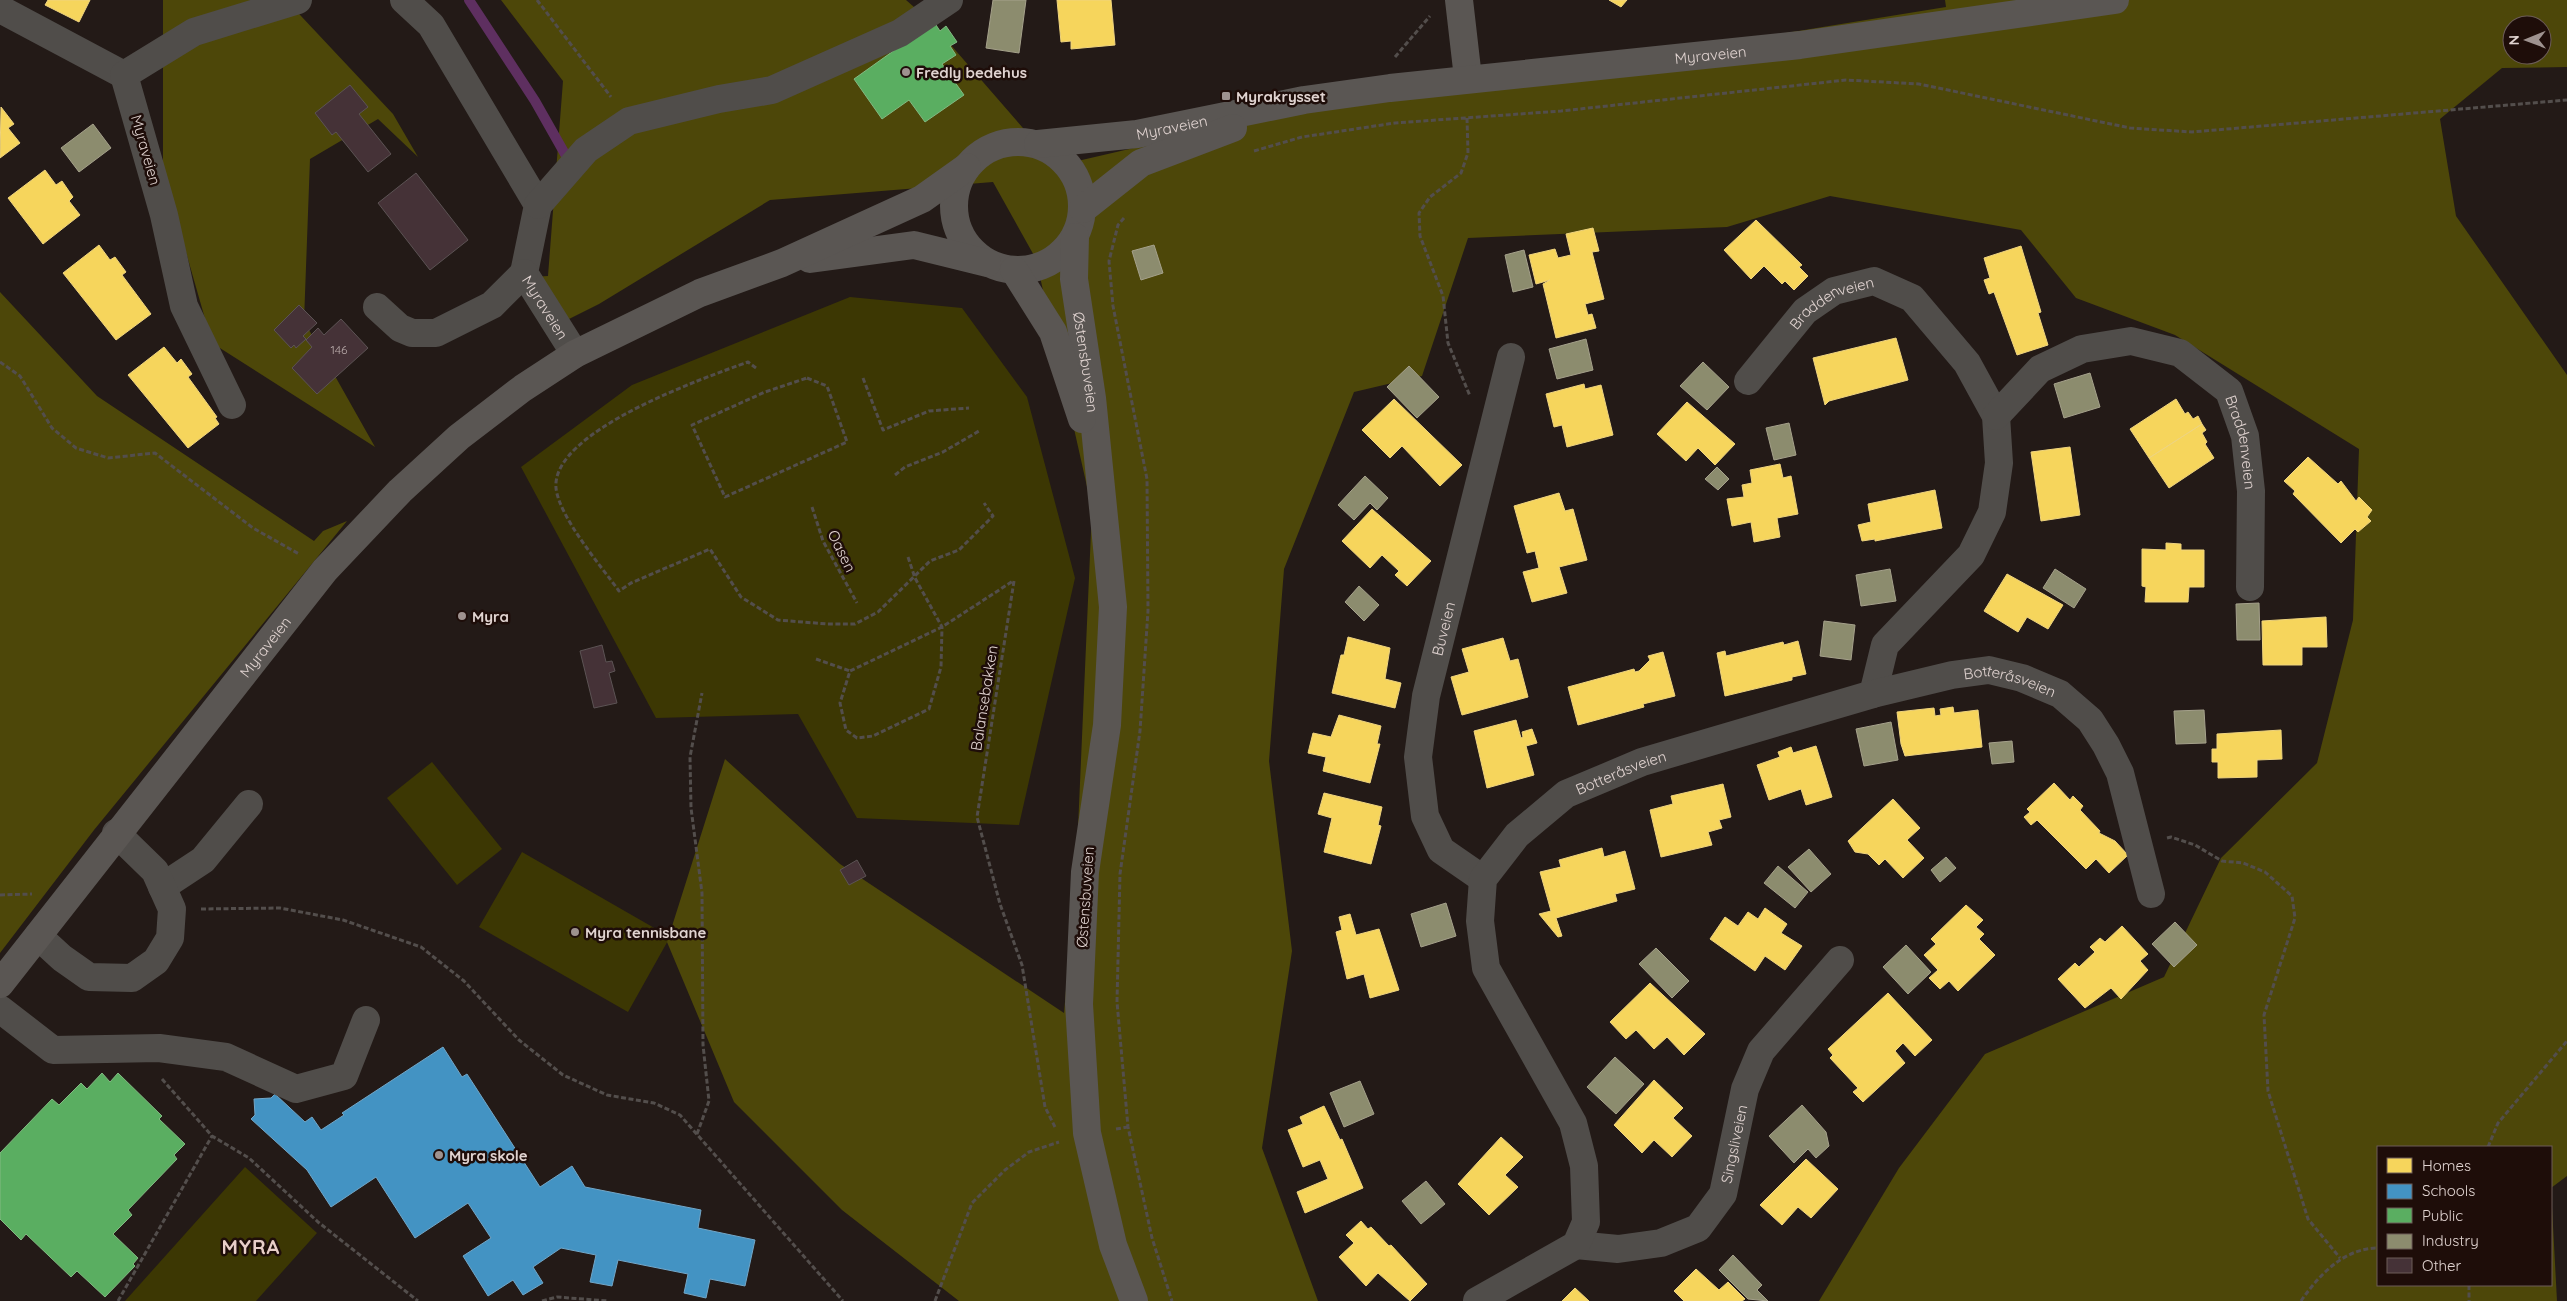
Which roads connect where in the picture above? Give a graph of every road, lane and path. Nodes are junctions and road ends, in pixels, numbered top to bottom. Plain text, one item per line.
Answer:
1 (298, 0) edge
2 (404, 0) edge
3 (537, 0) edge
4 (949, 0) edge
5 (2115, 0) edge
6 (1459, 2) edge
7 (0, 9) edge
8 (1392, 62) dead end
9 (124, 74) junction
10 (1468, 78) junction
11 (1304, 100) junction
12 (1467, 118) dead end
13 (629, 121) junction
14 (1038, 144) junction
15 (967, 167) junction
16 (538, 205) junction
17 (1083, 209) junction
18 (1075, 237) junction
19 (782, 263) junction
20 (1002, 267) junction
21 (524, 272) junction
22 (377, 307) dead end
23 (575, 354) junction
24 (1511, 357) dead end
25 (0, 362) edge
26 (756, 368) dead end
27 (863, 378) dead end
28 (1748, 381) dead end
29 (232, 405) dead end
30 (968, 408) dead end
31 (1496, 414) junction
32 (1996, 416) junction
33 (979, 430) dead end
34 (895, 475) dead end
35 (1102, 488) junction
36 (725, 497) joint
37 (984, 503) dead end
38 (812, 507) dead end
39 (908, 557) dead end
40 (325, 570) junction
41 (915, 578) junction
42 (2250, 587) dead end
43 (857, 603) dead end
44 (942, 627) junction
45 (816, 659) dead end
46 (850, 671) junction
47 (702, 693) dead end
48 (1873, 694) junction
49 (249, 804) dead end
50 (116, 833) junction
51 (2139, 845) junction
52 (1483, 880) junction
53 (26, 893) dead end
54 (2151, 894) dead end
55 (0, 895) edge
56 (167, 898) junction
57 (38, 936) junction
58 (1840, 960) dead end
59 (0, 984) edge
60 (0, 1009) edge
61 (366, 1020) dead end
62 (2567, 1040) edge
63 (2560, 1047) junction
64 (2567, 1048) edge
65 (136, 1049) junction
66 (1128, 1127) dead end
67 (1087, 1133) junction
68 (697, 1134) junction
69 (212, 1136) junction
70 (2488, 1146) edge
71 (1576, 1245) junction
72 (2377, 1248) edge
73 (2340, 1258) junction
74 (2469, 1286) edge
75 (118, 1301) edge
76 (418, 1301) edge
77 (542, 1301) edge
78 (608, 1301) edge
79 (843, 1301) edge
80 (935, 1301) edge
81 (1134, 1301) edge
82 (1477, 1301) edge
83 (2301, 1301) edge
84 (2469, 1301) edge

1 - 9 street
2 - 16 street
3 - 13 path
4 - 13 street
5 - 10 main road, Myraveien
6 - 8 path
6 - 10 main road
7 - 9 street
9 - 29 street, Myraveien
10 - 11 main road, Myraveien
11 - 14 main road, Myraveien
11 - 17 main road, Myraveien
12 - 31 path
13 - 16 street
14 - 15 main road
14 - 17 main road
15 - 19 main road, Myraveien
15 - 20 main road
16 - 21 street, Myraveien
17 - 18 main road
18 - 20 main road
18 - 35 main road, Østensbuveien
19 - 20 main road, Myraveien
19 - 23 main road, Myraveien
20 - 35 main road, Østensbuveien
21 - 22 street
21 - 23 street, Myraveien
23 - 40 main road, Myraveien
24 - 31 street, Buveien
25 - 40 path
26 - 41 path
27 - 30 path
28 - 32 street, Braddenveien
31 - 52 street, Buveien
32 - 42 street, Braddenveien
32 - 48 street, Braddenveien
33 - 34 path
35 - 67 main road, Østensbuveien
36 - 36 path
37 - 41 path
38 - 43 path, Oasen
39 - 41 path
40 - 50 main road, Myraveien
41 - 44 path
44 - 46 path
44 - 46 path
44 - 80 path, Balansebakken
45 - 46 path
47 - 68 path
48 - 51 street, Botteråsveien
48 - 52 street, Botteråsveien
49 - 56 street
50 - 56 street
50 - 57 main road, Myraveien
51 - 54 street, Botteråsveien
51 - 73 path
52 - 71 street
53 - 55 path
56 - 57 street
56 - 68 path
57 - 59 main road, Myraveien
58 - 71 street, Singsliveien
60 - 65 street
61 - 65 street
62 - 63 path
63 - 64 path
63 - 70 path
65 - 69 path
66 - 67 path
67 - 81 main road, Østensbuveien
68 - 79 path
69 - 75 path
69 - 76 path
71 - 82 street
72 - 73 path
73 - 83 path
74 - 84 path
77 - 78 path

